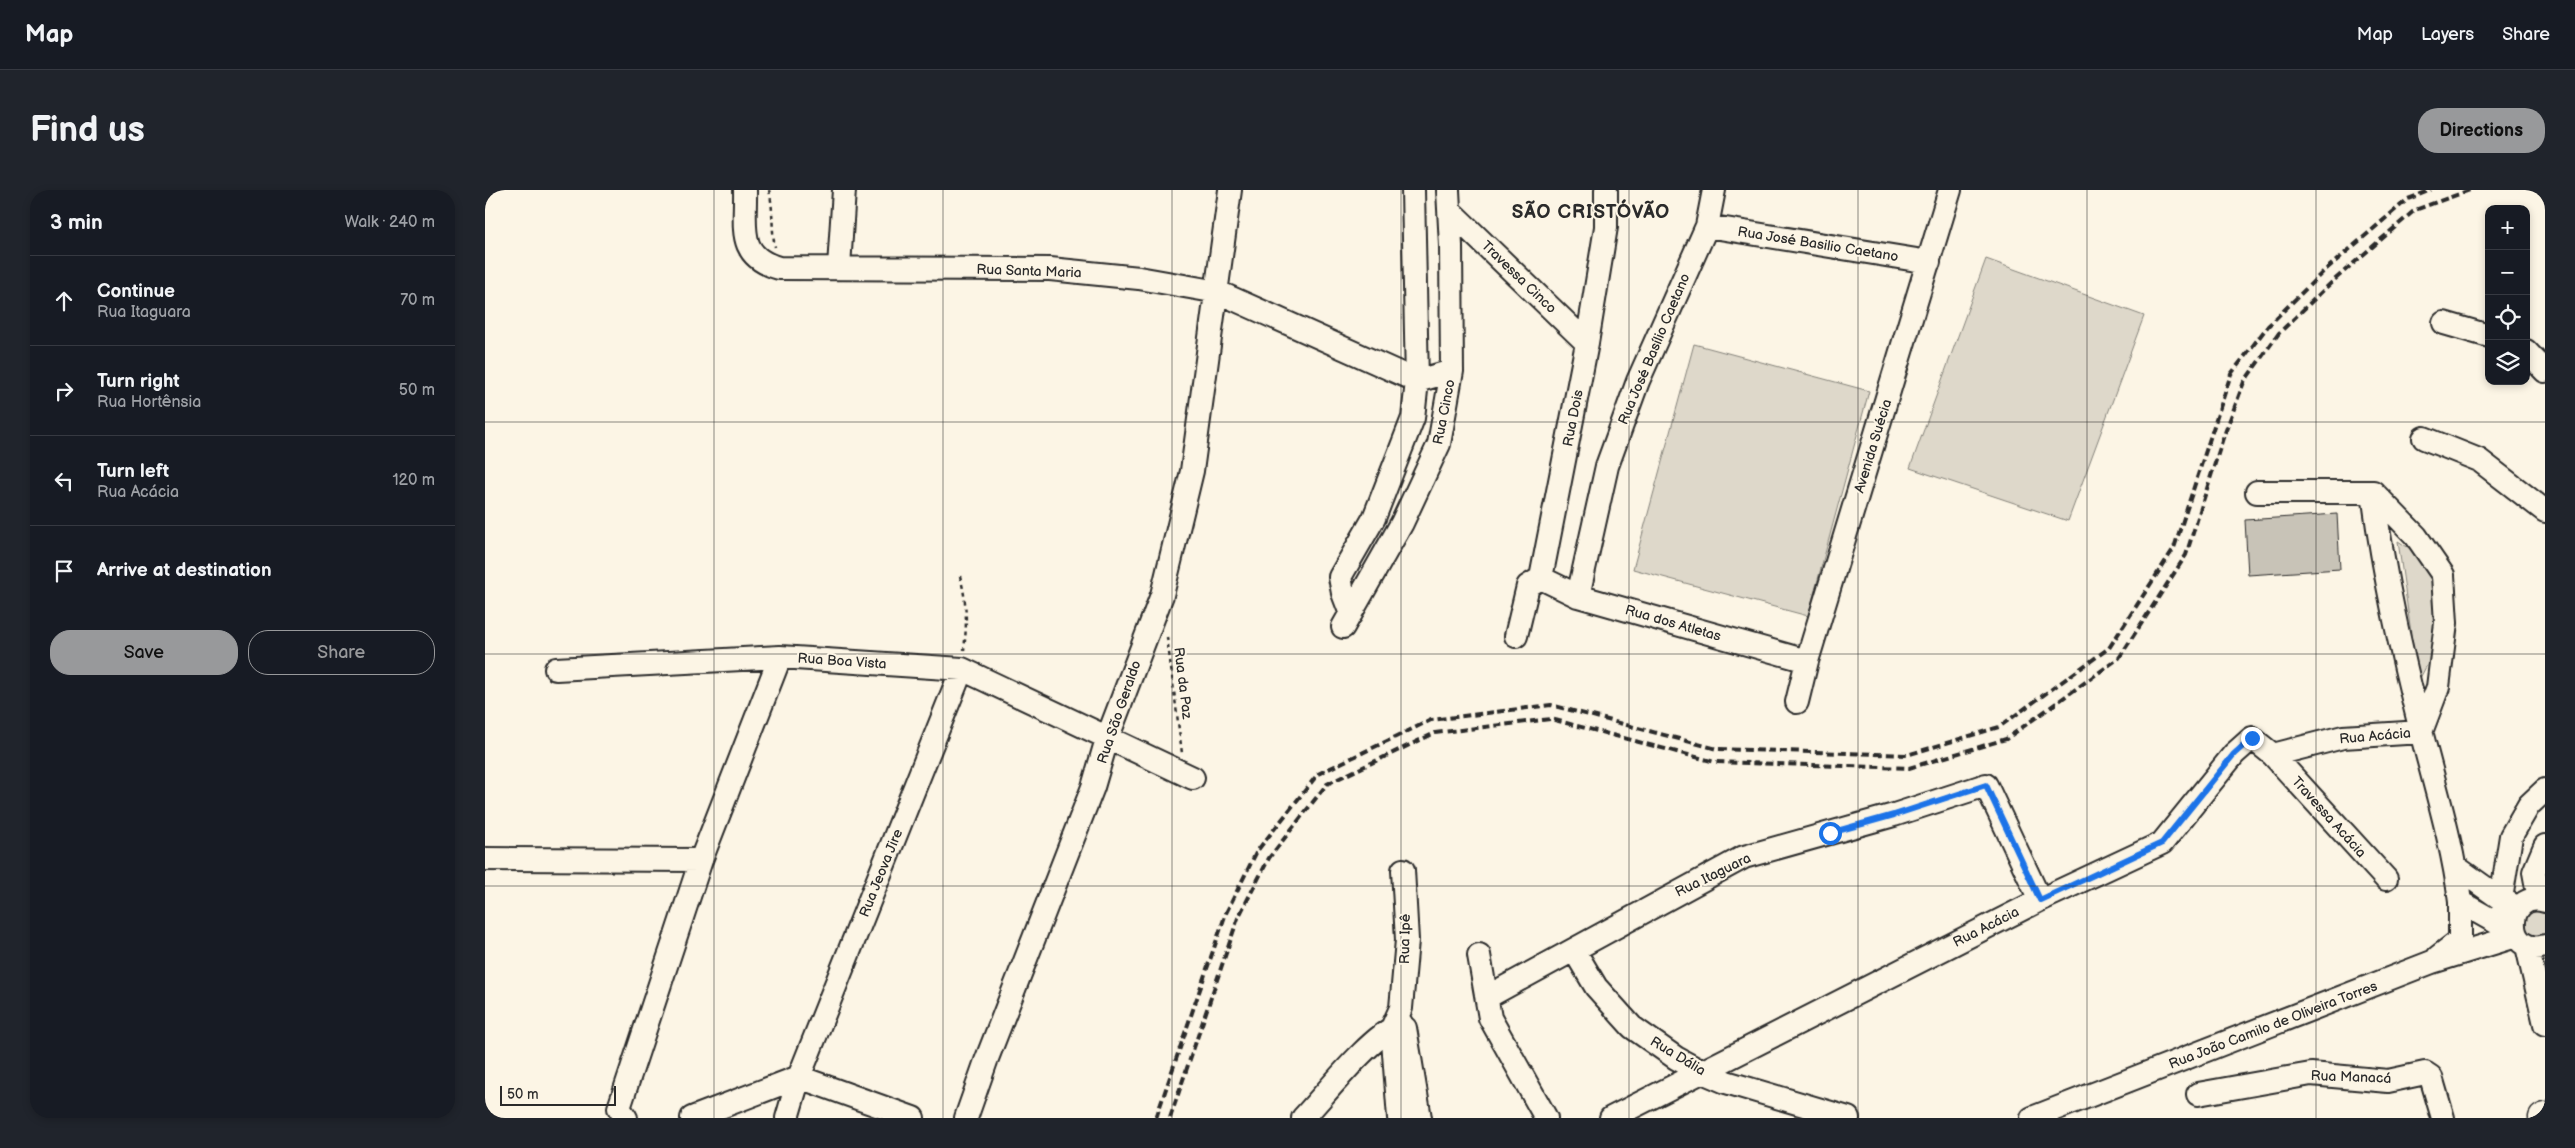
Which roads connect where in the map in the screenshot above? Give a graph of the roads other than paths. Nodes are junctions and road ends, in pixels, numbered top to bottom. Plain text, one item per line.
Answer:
1 (745, 190) edge
2 (844, 190) edge
3 (1229, 190) edge
4 (1413, 190) edge
5 (1606, 190) edge
6 (1714, 190) edge
7 (1950, 190) edge
8 (1449, 201) edge
9 (1707, 226) junction
10 (1929, 262) junction
11 (839, 267) junction
12 (1218, 292) junction
13 (2445, 323) dead end
14 (2485, 335) edge
15 (1587, 343) junction
16 (2530, 355) edge
17 (1452, 371) junction
18 (2545, 371) edge
19 (1417, 381) junction
20 (2424, 438) dead end
21 (2257, 492) dead end
22 (2373, 492) junction
23 (2545, 511) edge
24 (2416, 536) junction
25 (2378, 537) junction
26 (1541, 578) junction
27 (1578, 596) junction
28 (1516, 636) dead end
29 (780, 657) junction
30 (1807, 661) junction
31 (556, 669) dead end
32 (962, 669) junction
33 (1797, 702) dead end
34 (2421, 732) junction
35 (1107, 739) junction
36 (2273, 755) junction
37 (1189, 776) road end
38 (2545, 790) edge
39 (2545, 846) edge
40 (485, 858) edge
41 (701, 860) junction
42 (2456, 867) junction
43 (1403, 870) dead end
44 (2386, 879) dead end
45 (2040, 900) junction
46 (2542, 900) edge
47 (2460, 902) junction
48 (2510, 903) junction
49 (2488, 918) junction
50 (2523, 938) edge
51 (2460, 940) junction
52 (1574, 950) junction
53 (1479, 955) dead end
54 (2432, 962) junction
55 (1487, 997) junction
56 (1399, 1019) junction
57 (2545, 1024) edge
58 (1699, 1072) junction
59 (799, 1077) junction
60 (2198, 1094) dead end
61 (626, 1118) edge
62 (692, 1118) edge
63 (787, 1118) edge
64 (913, 1118) edge
65 (966, 1118) edge
66 (1303, 1118) edge
67 (1399, 1118) edge
68 (1420, 1118) edge
69 (1546, 1118) edge
70 (1611, 1118) edge
71 (1848, 1118) edge
72 (2032, 1118) edge
73 (2443, 1118) edge

1 - 11 street, Rua Santa Maria
2 - 11 street
3 - 12 street
4 - 19 street, Rua Cinco
5 - 15 street, Rua Dois
6 - 9 street, Rua José Basílio Caetano
7 - 10 street, Avenida Suécia
8 - 15 street, Travessa Cinco
8 - 17 street, Rua Cinco
9 - 10 street, Rua José Basilio Caetano
9 - 27 street, Rua José Basílio Caetano
10 - 30 street, Avenida Suécia
11 - 12 street, Rua Santa Maria
12 - 19 street, Rua Santa Maria
12 - 35 street, Rua São Geraldo
13 - 14 street
15 - 26 street, Rua Dois
16 - 18 street
17 - 19 street
17 - 19 street, Rua Cinco
20 - 23 street
21 - 22 street
22 - 24 street
22 - 25 street
24 - 25 street
24 - 34 street
25 - 34 street
26 - 27 street, Rua dos Atletas
26 - 28 street
27 - 30 street, Rua dos Atletas
29 - 31 street
29 - 32 street, Rua Boa Vista
29 - 41 street, Rua Boa Vista
30 - 33 street, Avenida Suécia
32 - 35 street, Rua Boa Vista
32 - 59 street, Rua Jeova Jire
34 - 36 street, Rua Acácia
34 - 42 street
35 - 37 street, Rua Boa Vista
35 - 65 street, Rua São Geraldo
36 - 44 street, Travessa Acácia
36 - 45 street, Rua Acácia
38 - 48 street
39 - 46 street
40 - 41 street
41 - 61 street
42 - 47 street
42 - 48 street
43 - 56 street, Rua Ipê
45 - 52 street, Rua Itaguara
45 - 58 street, Rua Acácia
46 - 48 street
47 - 49 street
47 - 51 street
48 - 49 street
48 - 50 street
49 - 50 street
49 - 51 street
50 - 54 street, Rua João Camilo de Oliveira Torres
50 - 57 street
51 - 54 street
52 - 55 street, Rua Itaguara
52 - 58 street, Rua Dália
53 - 55 street
54 - 72 street, Rua João Camilo de Oliveira Torres
55 - 69 street
56 - 66 street
56 - 67 street
56 - 68 street
58 - 70 street, Rua Acácia
58 - 71 street, Rua Dália
59 - 62 street
59 - 63 street, Rua Jeova Jire
59 - 64 street
60 - 73 street, Rua Manacá

